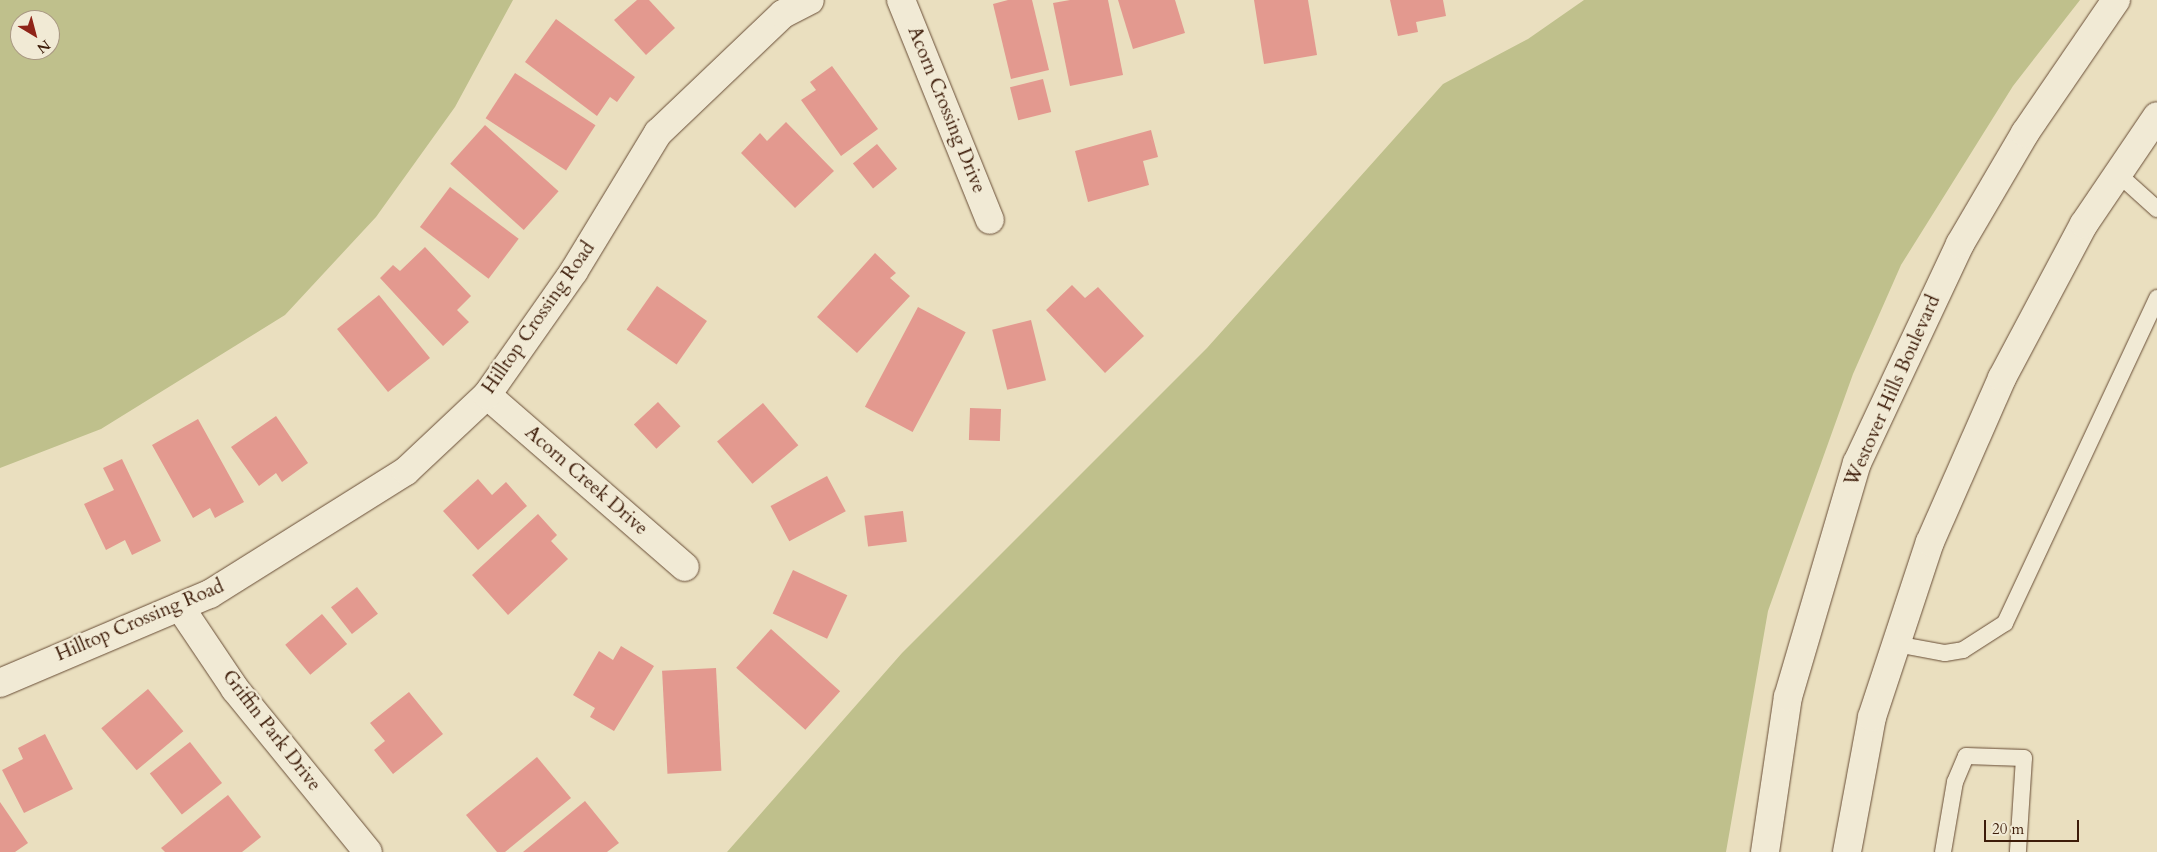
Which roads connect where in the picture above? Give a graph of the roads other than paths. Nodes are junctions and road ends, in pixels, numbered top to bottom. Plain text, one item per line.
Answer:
1 (810, 0) edge
2 (901, 0) edge
3 (2116, 0) edge
4 (2157, 116) edge
5 (2117, 173) junction
6 (2157, 209) edge
7 (990, 220) dead end
8 (2157, 298) edge
9 (487, 395) junction
10 (685, 567) dead end
11 (180, 607) junction
12 (1896, 644) junction
13 (0, 682) edge
14 (368, 852) edge
15 (1764, 852) edge
16 (1847, 852) edge
17 (1944, 852) edge
18 (2018, 852) edge

1 - 9 street, Hilltop Crossing Road
2 - 7 street, Acorn Crossing Drive
3 - 15 street, Westover Hills Boulevard
4 - 5 street
5 - 6 lane
5 - 12 street
8 - 12 lane
9 - 10 street, Acorn Creek Drive
9 - 11 street, Hilltop Crossing Road
11 - 13 street, Hilltop Crossing Road
11 - 14 street, Griffin Park Drive
12 - 16 street
17 - 18 lane

